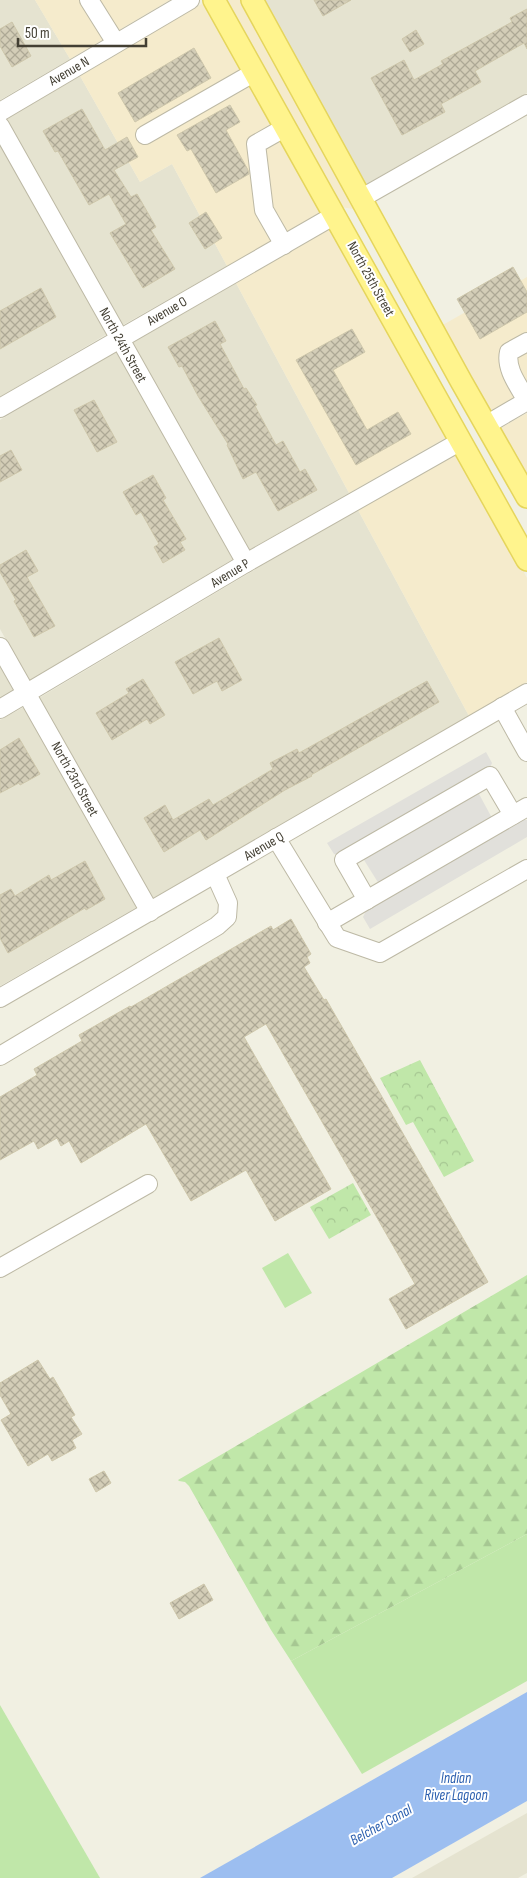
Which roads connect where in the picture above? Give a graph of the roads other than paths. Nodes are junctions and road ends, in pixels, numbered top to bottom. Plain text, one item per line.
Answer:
1 (90, 0) edge
2 (190, 0) edge
3 (214, 0) edge
4 (252, 0) edge
5 (116, 43) junction
6 (255, 72) junction
7 (527, 104) edge
8 (0, 112) edge
9 (0, 126) edge
10 (286, 127) junction
11 (145, 135) dead end
12 (360, 199) junction
13 (335, 215) junction
14 (284, 245) junction
15 (120, 338) junction
16 (527, 342) edge
17 (462, 381) junction
18 (527, 401) edge
19 (0, 408) edge
20 (486, 425) junction
21 (461, 440) junction
22 (527, 497) edge
23 (527, 560) edge
24 (246, 563) junction
25 (0, 647) edge
26 (527, 693) edge
27 (26, 694) junction
28 (502, 707) junction
29 (0, 709) edge
30 (527, 752) edge
31 (520, 811) edge
32 (276, 838) junction
33 (527, 869) edge
34 (215, 874) junction
35 (367, 900) junction
36 (150, 912) junction
37 (327, 923) junction
38 (0, 998) edge
39 (0, 1056) edge
40 (148, 1184) dead end
41 (0, 1268) edge

1 - 5 street
2 - 5 street, Avenue N
3 - 6 main road, North 25th Street
4 - 12 main road
5 - 8 street, Avenue N
6 - 10 main road, North 25th Street
6 - 11 street
7 - 12 street
9 - 15 street, North 24th Street
10 - 13 main road, North 25th Street
10 - 14 street
12 - 17 main road
13 - 14 street, Avenue O
13 - 17 main road
13 - 21 main road, North 25th Street
14 - 15 street, Avenue O
15 - 19 street, Avenue O
15 - 24 street, North 24th Street
16 - 18 street
17 - 20 main road
18 - 20 street
20 - 22 main road
21 - 23 main road, North 25th Street
21 - 24 street, Avenue P
24 - 27 street, Avenue P
25 - 27 street, North 23rd Street
26 - 28 street, Avenue Q
27 - 29 street, Avenue P
27 - 36 street, North 23rd Street
28 - 30 street
28 - 32 street, Avenue Q
31 - 35 street
31 - 35 street
32 - 34 street, Avenue Q
32 - 37 street
33 - 37 street
34 - 36 street, Avenue Q
34 - 39 street
35 - 37 street
36 - 38 street, Avenue Q
40 - 41 street

